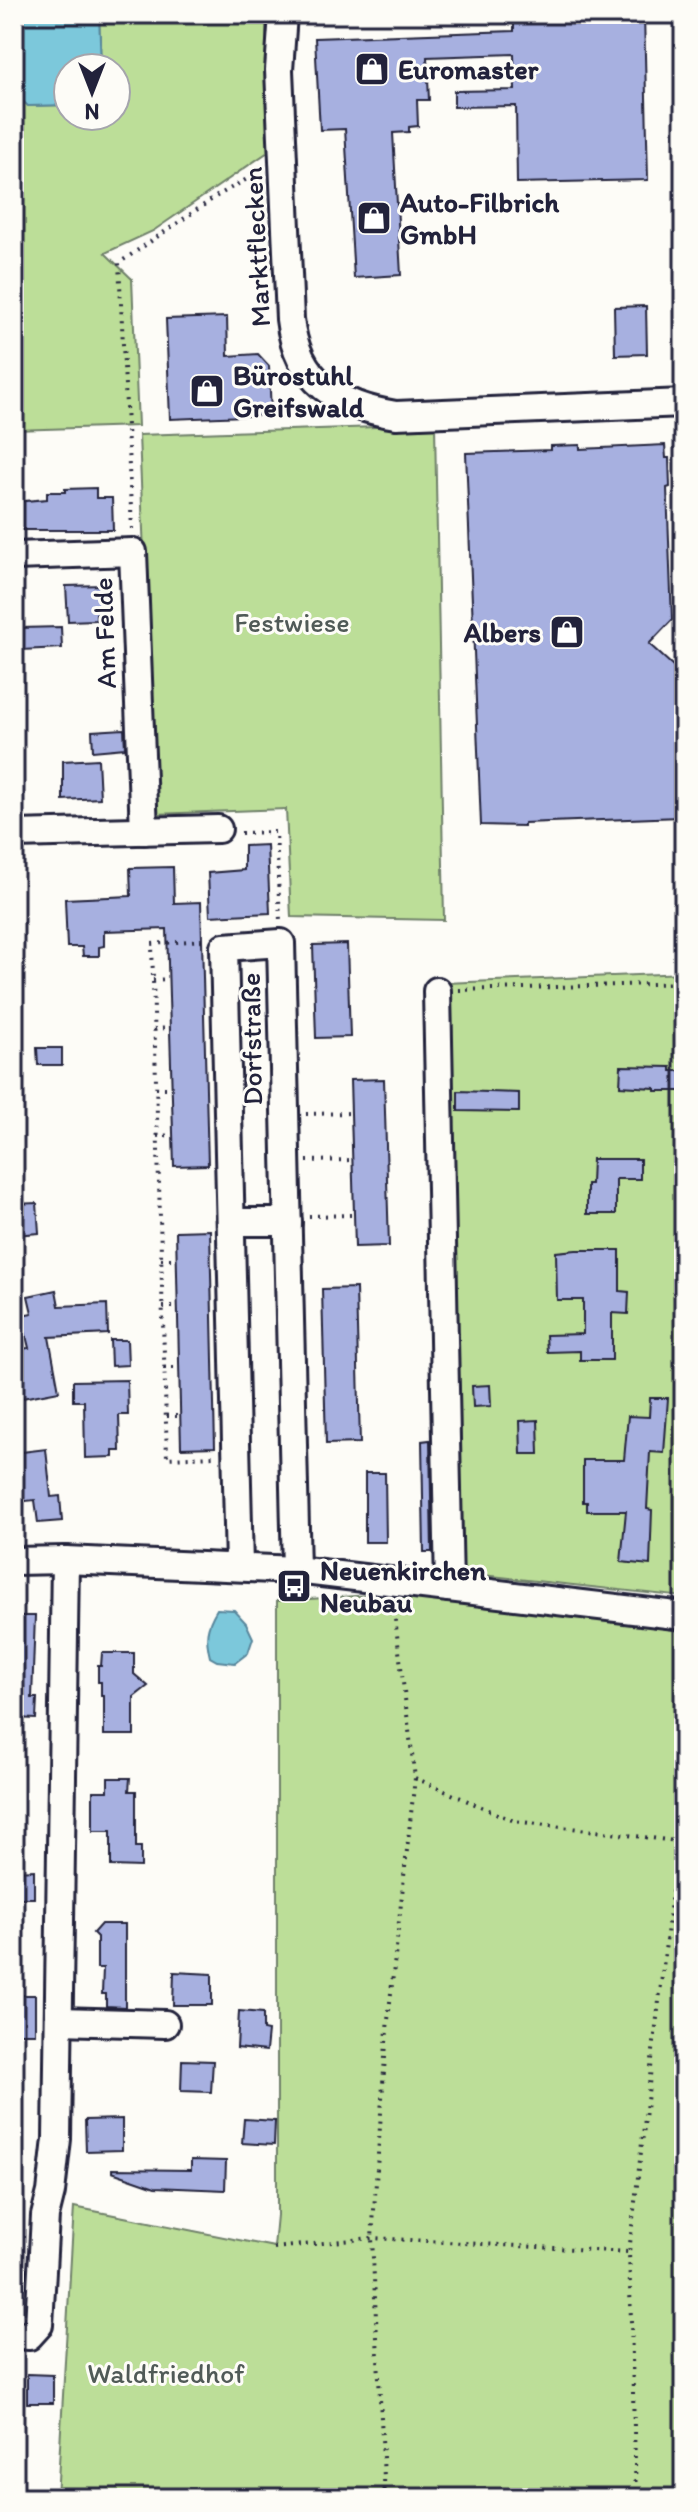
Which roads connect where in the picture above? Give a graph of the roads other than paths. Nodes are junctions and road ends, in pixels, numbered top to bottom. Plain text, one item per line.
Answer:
1 (283, 14) edge
2 (684, 403) edge
3 (14, 556) edge
4 (218, 829) road end
5 (144, 831) junction
6 (14, 834) edge
7 (437, 991) road end
8 (288, 1219) junction
9 (231, 1222) junction
10 (65, 1560) junction
11 (14, 1561) edge
12 (239, 1566) junction
13 (296, 1570) junction
14 (449, 1588) junction
15 (684, 1616) edge
16 (59, 2021) junction
17 (165, 2024) dead end
18 (14, 2335) edge

1 - 2 street, Marktflecken
3 - 5 street, Am Felde
4 - 5 street
5 - 6 street
7 - 14 street
8 - 9 street
8 - 9 street, Dorfstraße
8 - 13 street, Dorfstraße
9 - 12 street, Dorfstraße
10 - 11 street
10 - 12 street
10 - 16 street
12 - 13 street
13 - 14 street
14 - 15 street
16 - 17 street
16 - 18 street

